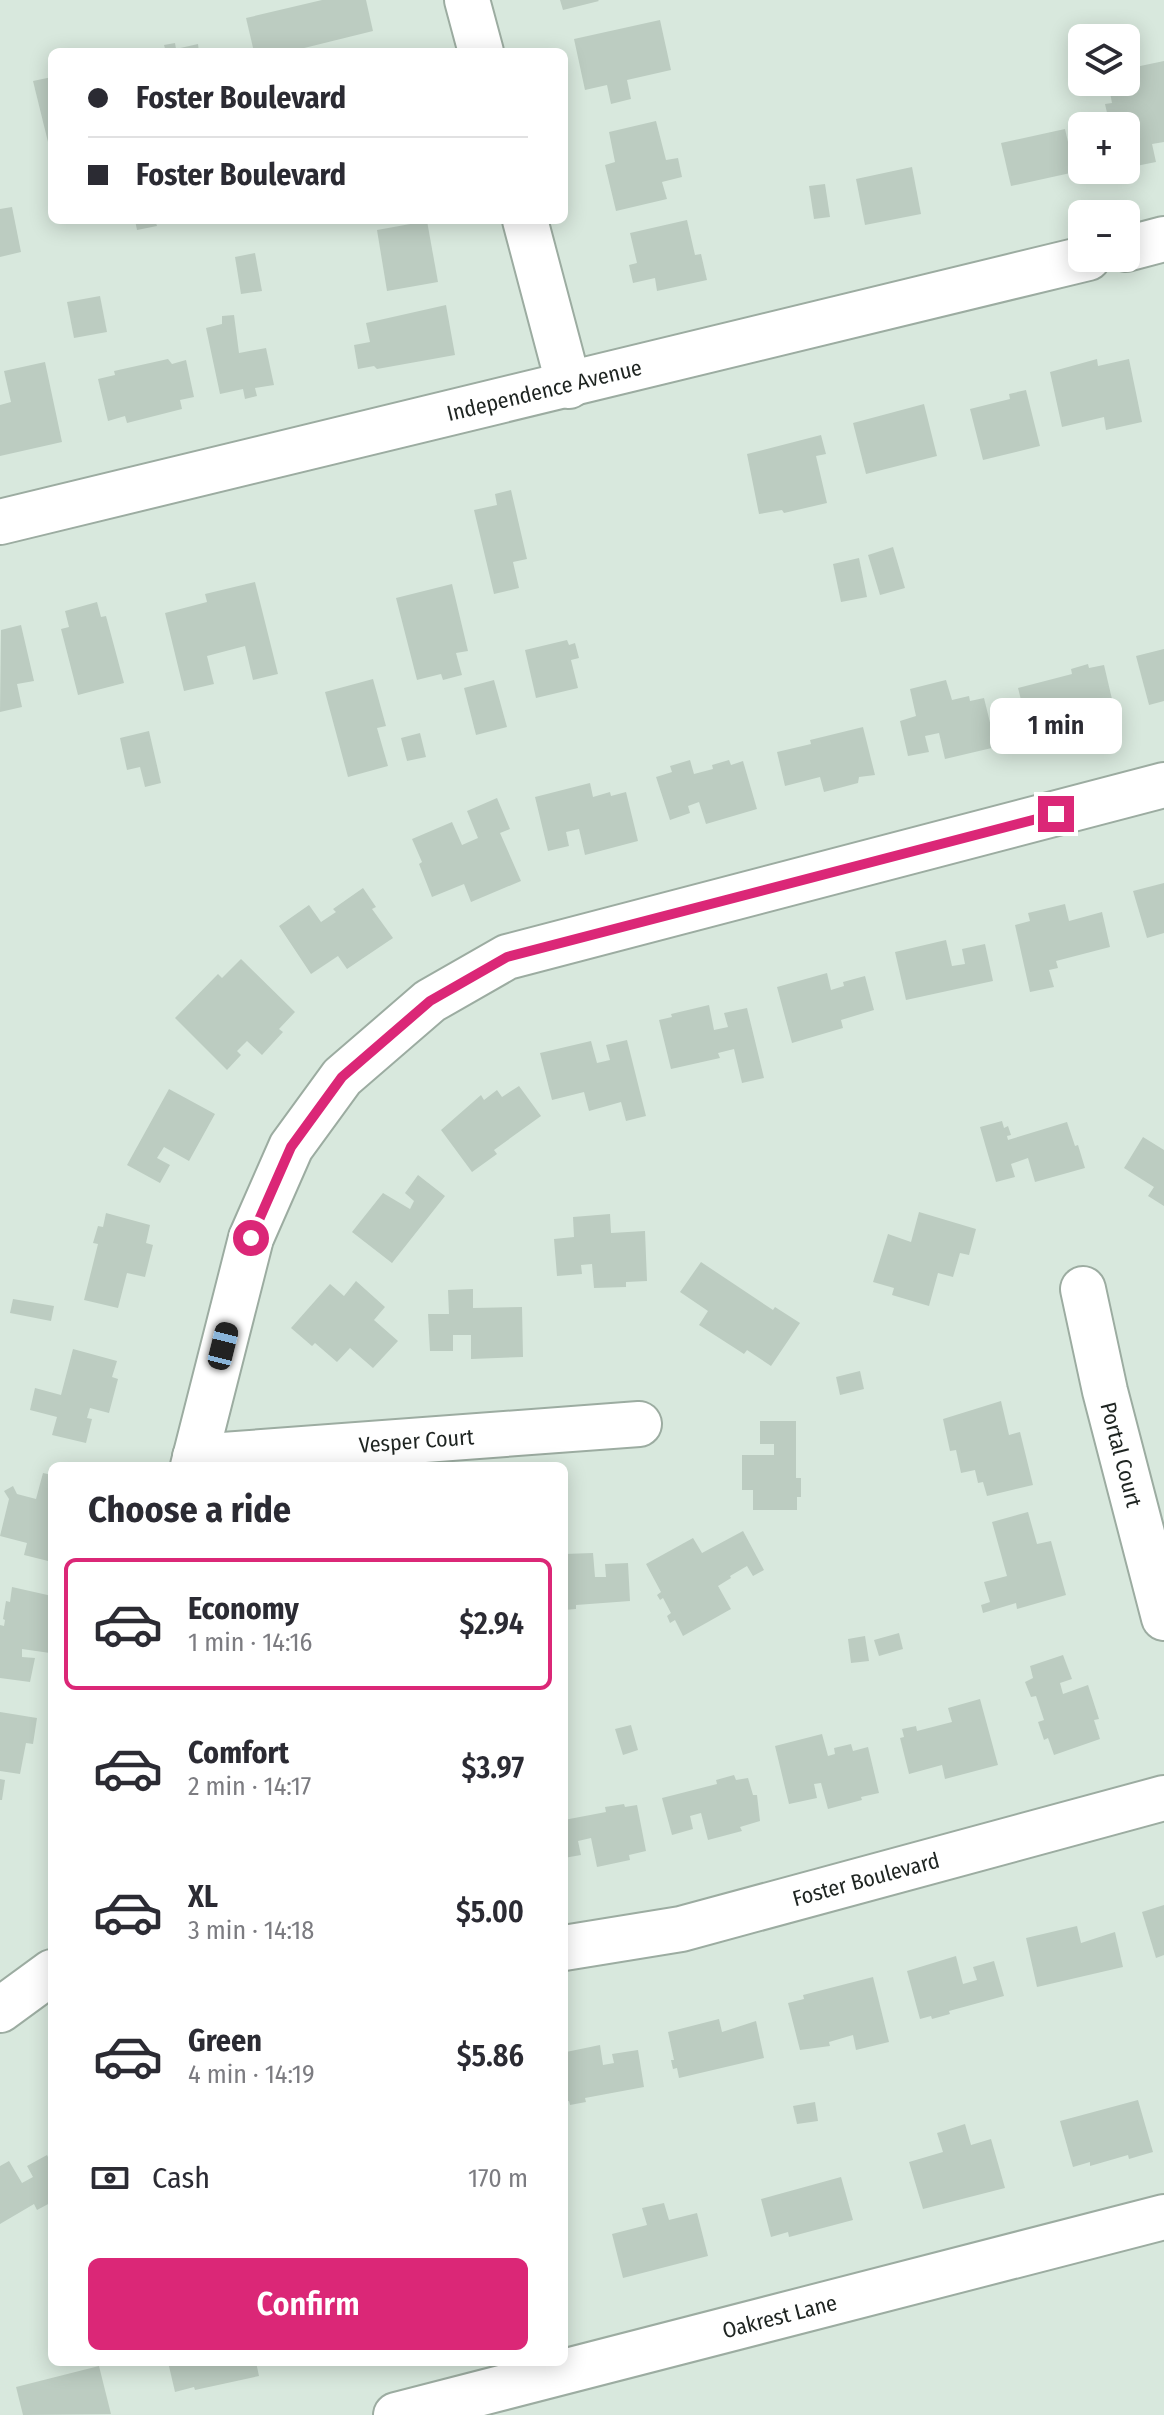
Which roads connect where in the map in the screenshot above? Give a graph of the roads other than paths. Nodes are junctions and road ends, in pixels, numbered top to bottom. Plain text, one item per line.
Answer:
1 (467, 0) edge
2 (480, 48) edge
3 (526, 224) edge
4 (1164, 239) edge
5 (1140, 245) edge
6 (1068, 263) edge
7 (569, 386) junction
8 (0, 522) edge
9 (1164, 785) edge
10 (1083, 1289) dead end
11 (639, 1424) dead end
12 (194, 1462) edge
13 (1164, 1618) edge
14 (1164, 1798) edge
15 (568, 1947) edge
16 (48, 1975) edge
17 (0, 2010) edge
18 (1164, 2217) edge
19 (396, 2415) edge

1 - 2 street
3 - 7 street
4 - 5 street
6 - 7 street, Independence Avenue
7 - 8 street, Independence Avenue
9 - 12 street
10 - 13 street, Portal Court
11 - 12 street, Vesper Court
14 - 15 street, Foster Boulevard
16 - 17 street
18 - 19 street, Oakrest Lane

